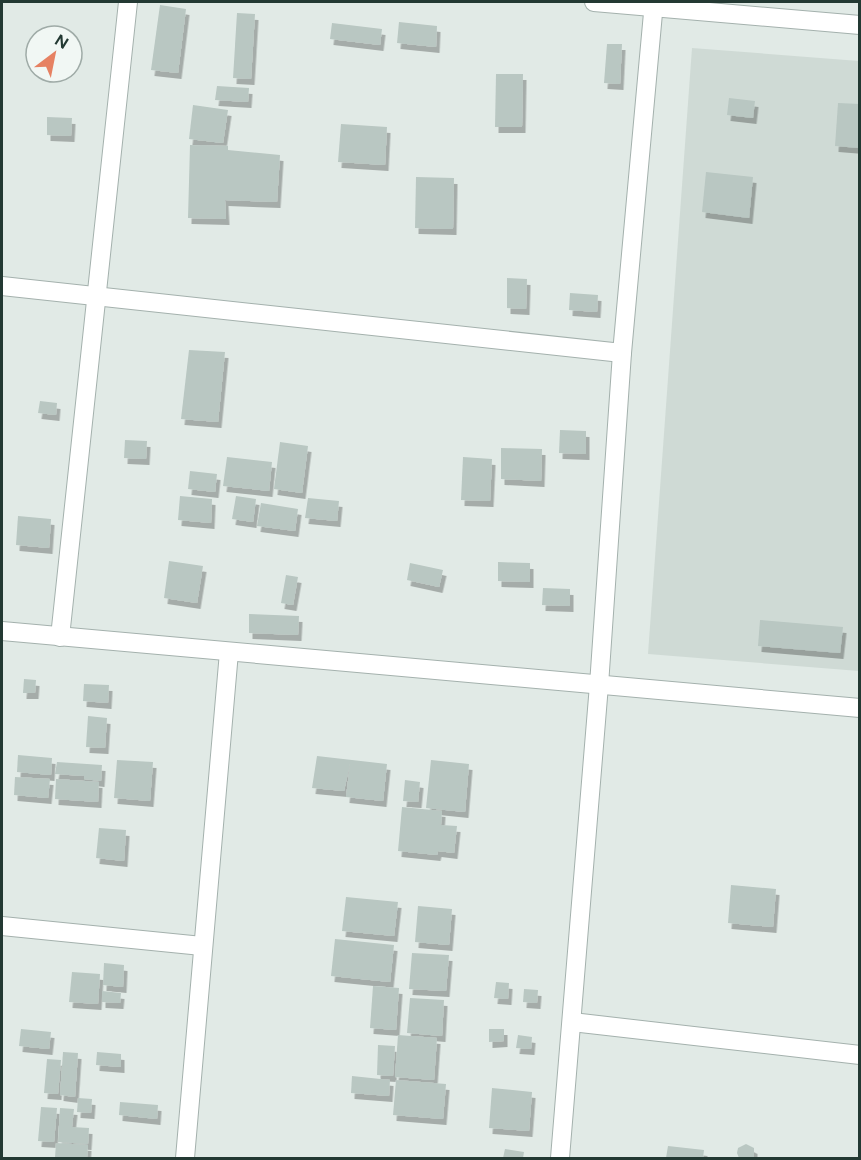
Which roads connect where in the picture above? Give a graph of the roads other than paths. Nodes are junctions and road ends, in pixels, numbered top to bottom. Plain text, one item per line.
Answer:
1 (128, 2) edge
2 (594, 2) edge
3 (654, 5) edge
4 (860, 25) edge
5 (2, 286) edge
6 (95, 296) junction
7 (622, 353) junction
8 (2, 631) edge
9 (60, 637) junction
10 (229, 652) junction
11 (599, 685) junction
12 (860, 708) edge
13 (2, 926) edge
14 (202, 946) junction
15 (572, 1022) junction
16 (860, 1055) edge
17 (185, 1158) edge
18 (560, 1158) edge

1 - 6 street
2 - 3 street
3 - 4 street
3 - 7 street
5 - 6 street
6 - 7 street
6 - 9 street
7 - 11 street
8 - 9 street
9 - 10 street
10 - 11 street
10 - 14 street
11 - 12 street
11 - 15 street
13 - 14 street
14 - 17 street
15 - 16 street
15 - 18 street

